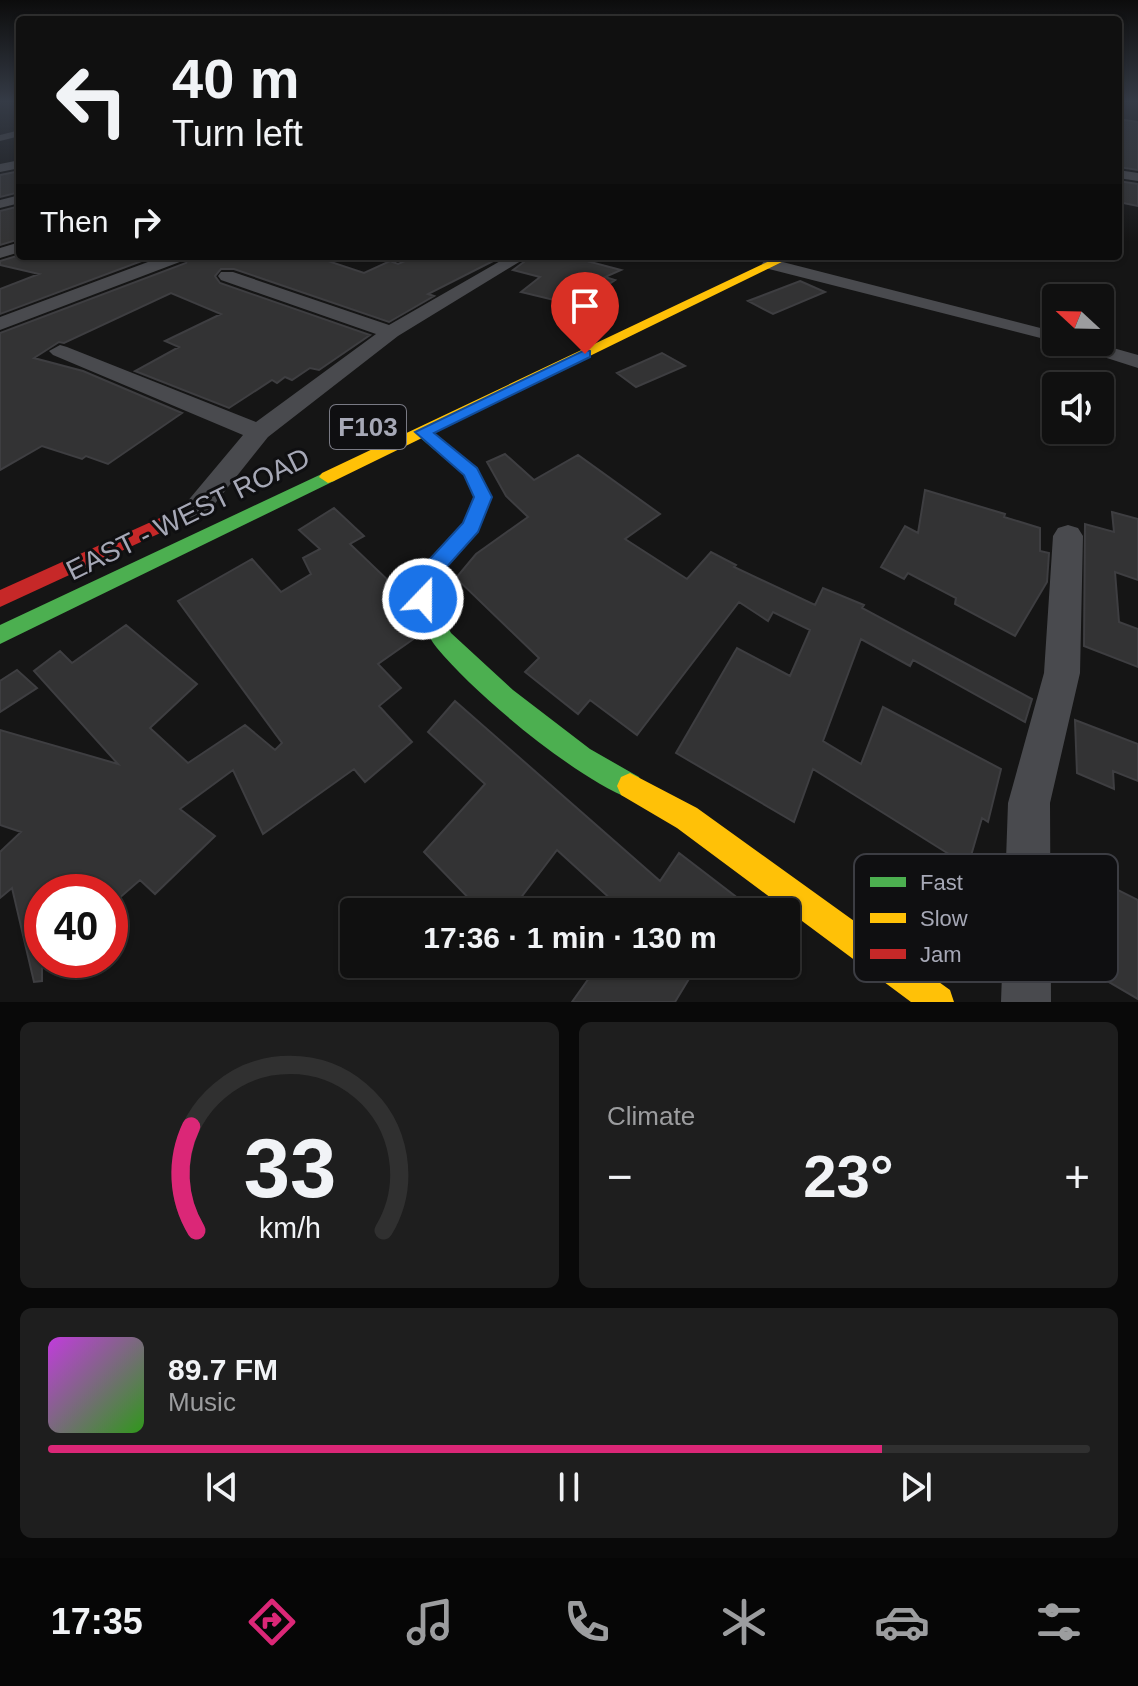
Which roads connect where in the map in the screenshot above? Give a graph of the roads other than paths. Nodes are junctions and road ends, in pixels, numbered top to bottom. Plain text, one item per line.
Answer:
1 (168, 260) edge
2 (514, 260) edge
3 (780, 260) edge
4 (227, 276) dead end
5 (0, 324) edge
6 (391, 332) junction
7 (1042, 334) edge
8 (60, 351) dead end
9 (1114, 355) edge
10 (1138, 362) edge
11 (259, 432) junction
12 (423, 432) junction
13 (238, 488) dead end
14 (195, 509) junction
15 (1068, 536) dead end
16 (0, 599) edge
17 (0, 635) edge
18 (1028, 854) edge
19 (854, 940) edge
20 (911, 982) edge
21 (1026, 982) edge
22 (938, 1002) edge
23 (1026, 1002) edge

1 - 5 street
2 - 6 street
3 - 7 street
3 - 12 main road, EAST - WEST ROAD / F103
4 - 6 street
6 - 11 street
8 - 11 street
9 - 10 street
11 - 14 street
12 - 17 main road, EAST - WEST ROAD / F103
12 - 19 main road
13 - 14 main road, EAST - WEST ROAD
14 - 16 main road, EAST - WEST ROAD
15 - 18 street
20 - 22 main road
21 - 23 street

